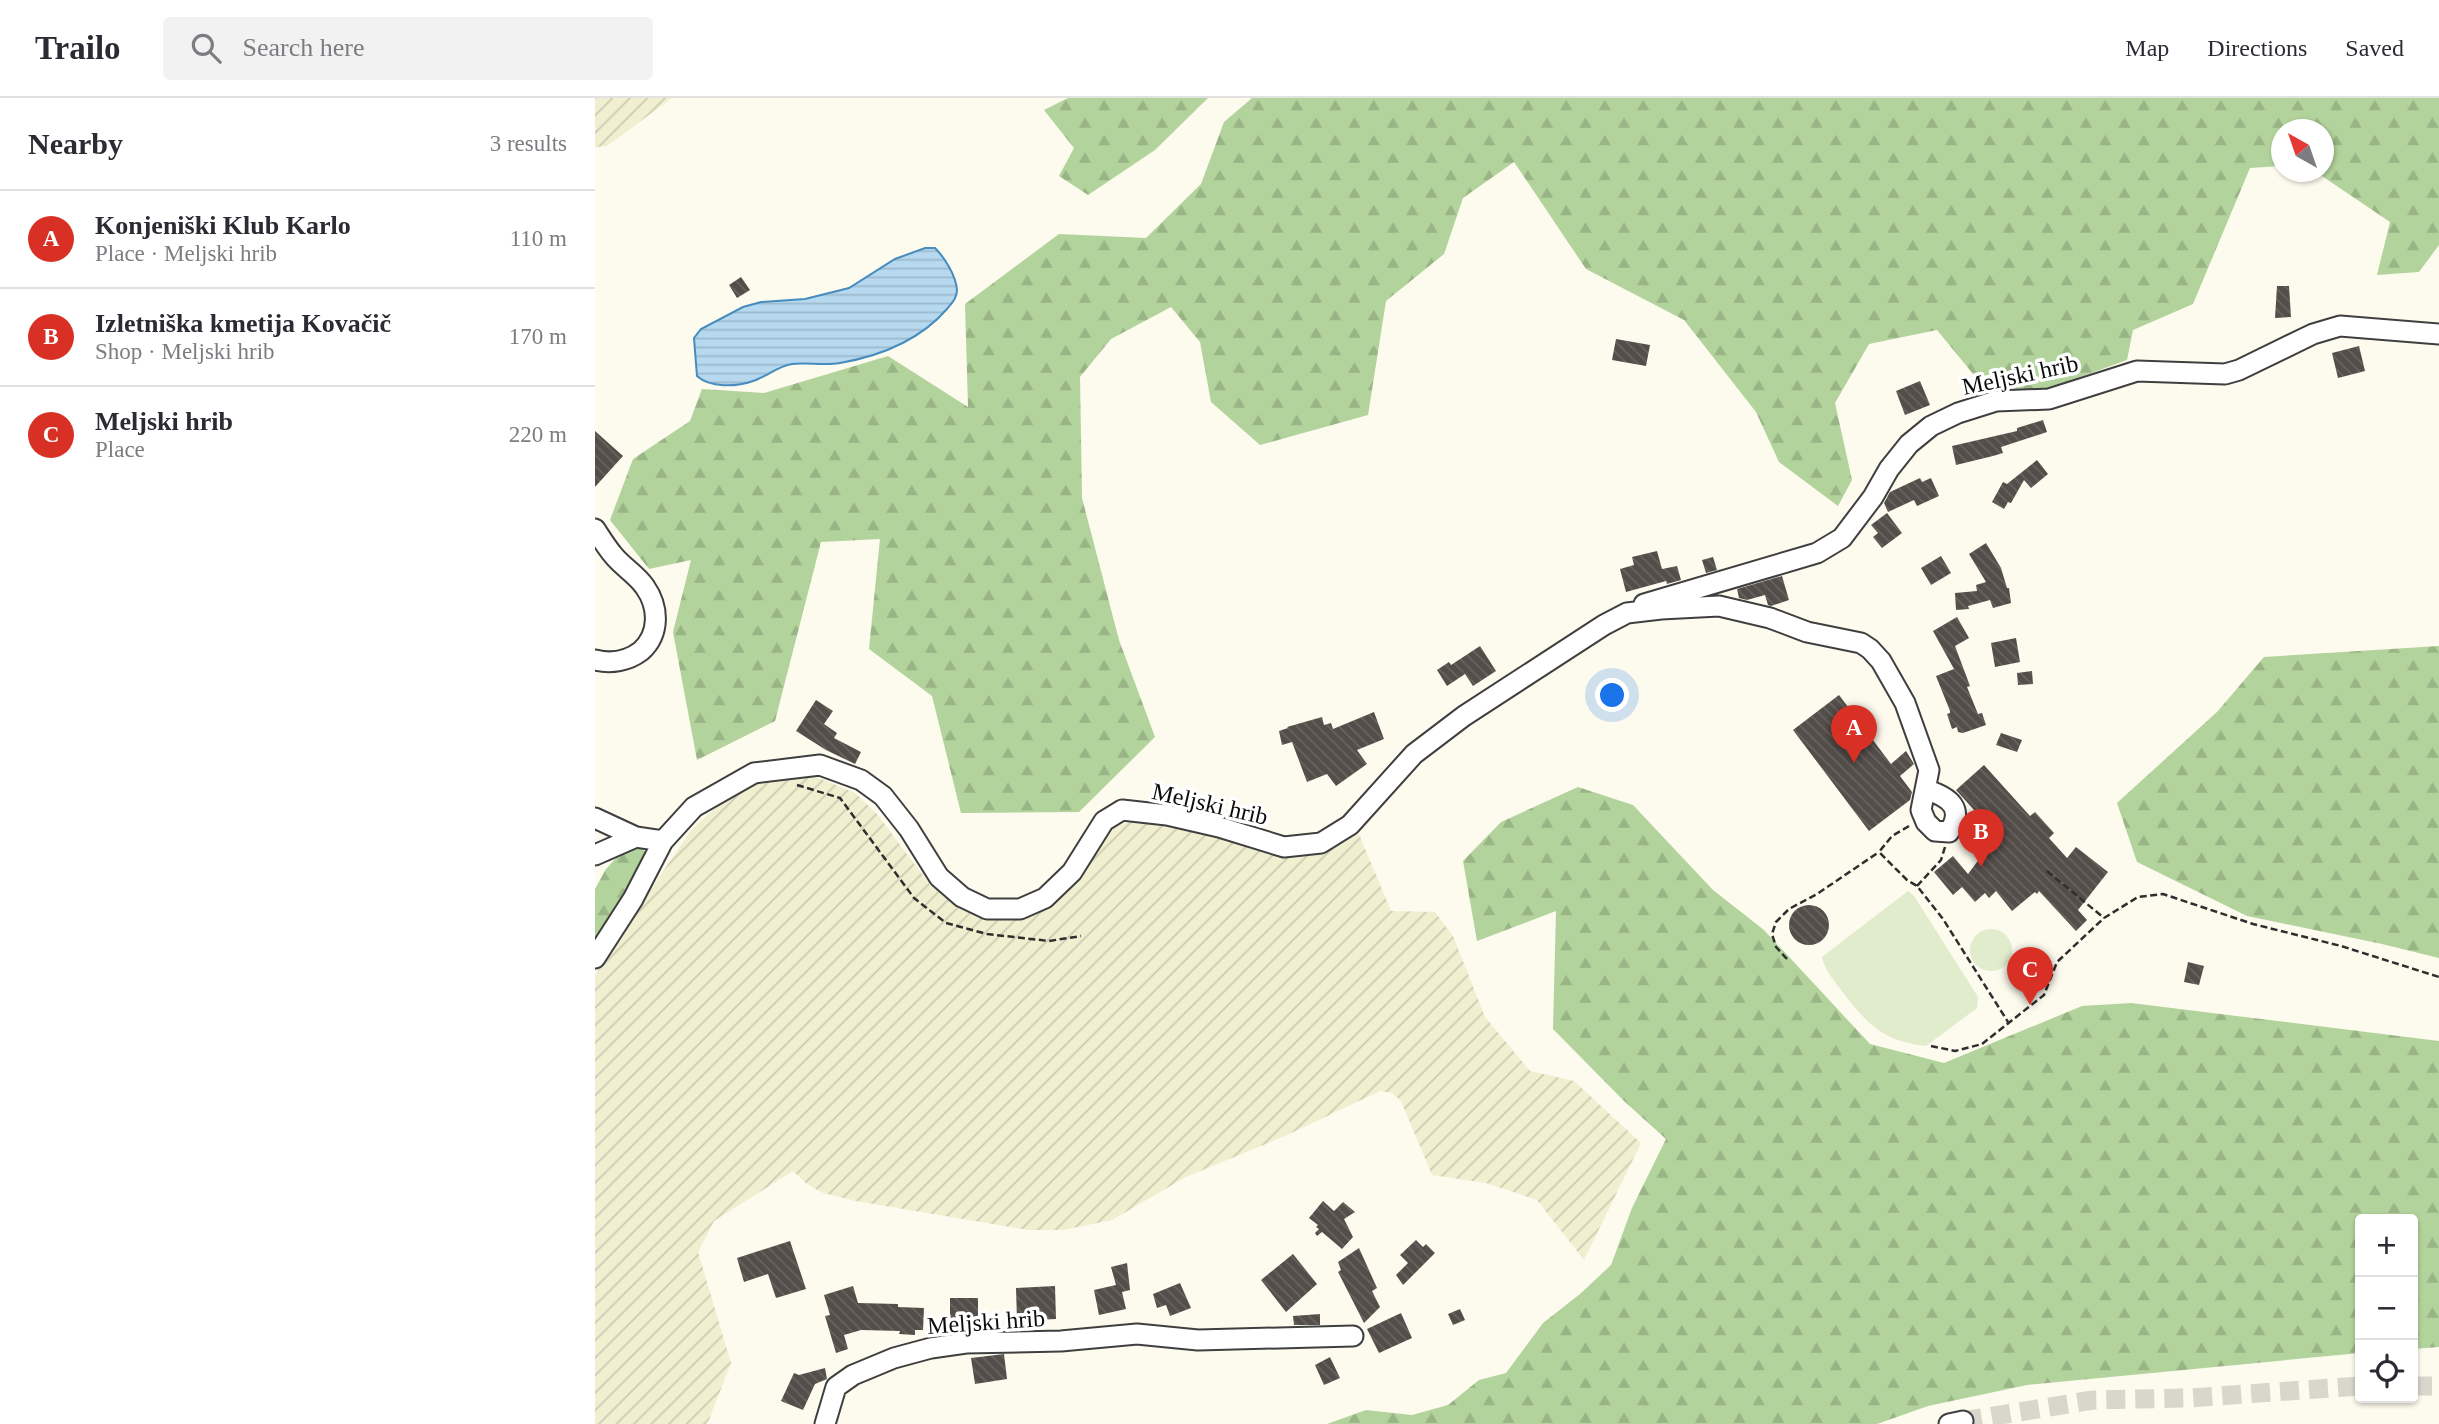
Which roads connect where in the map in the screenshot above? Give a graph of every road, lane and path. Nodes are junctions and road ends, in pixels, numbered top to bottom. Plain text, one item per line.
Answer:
1 (2439, 334) edge
2 (595, 529) edge
3 (1627, 613) junction
4 (595, 660) edge
5 (791, 783) dead end
6 (1927, 790) junction
7 (595, 818) edge
8 (1926, 822) junction
9 (1949, 832) junction
10 (636, 836) junction
11 (663, 841) junction
12 (1879, 852) junction
13 (595, 855) edge
14 (2047, 871) dead end
15 (1917, 886) junction
16 (2103, 918) junction
17 (1081, 936) dead end
18 (595, 958) edge
19 (1787, 959) dead end
20 (2439, 977) edge
21 (2008, 1022) junction
22 (1931, 1045) dead end
23 (1353, 1336) dead end
24 (825, 1424) edge

1 - 3 street, Meljski hrib
2 - 4 street
3 - 6 street, Meljski hrib
3 - 11 street, Meljski hrib
5 - 17 path
6 - 8 street, Meljski hrib
6 - 9 street
7 - 10 street
8 - 9 street
8 - 12 path
9 - 15 path
10 - 11 street
10 - 13 street
11 - 18 street, Meljski hrib
12 - 15 path
12 - 19 path
14 - 16 path
15 - 21 path
16 - 20 path
16 - 21 path
21 - 22 path
23 - 24 street, Meljski hrib

